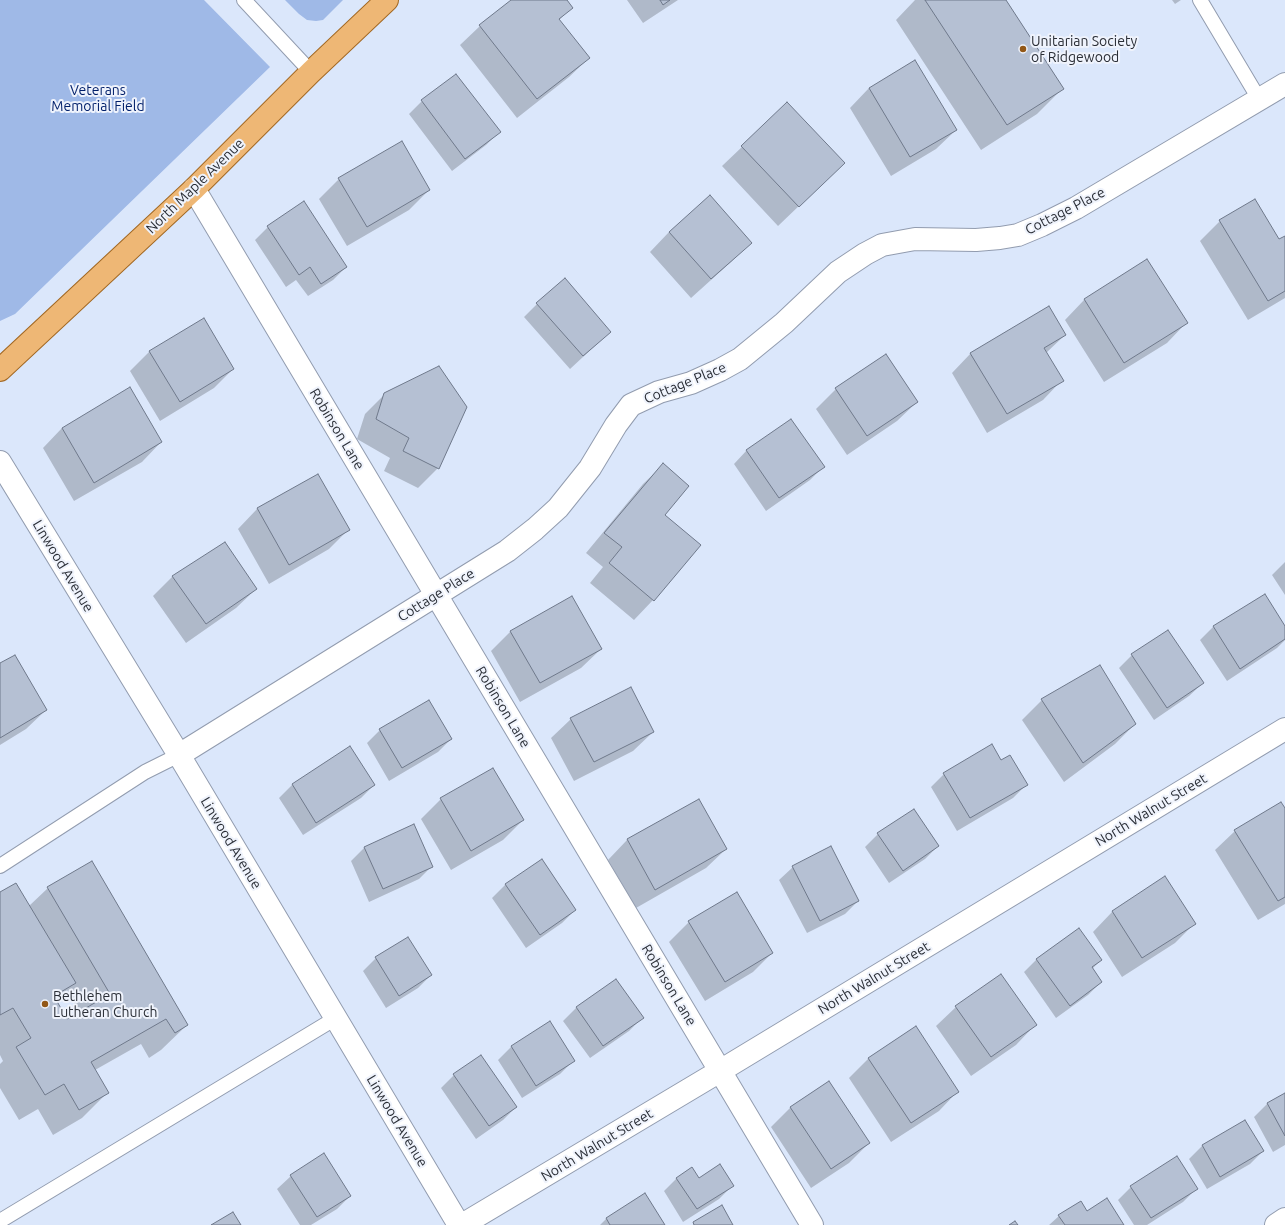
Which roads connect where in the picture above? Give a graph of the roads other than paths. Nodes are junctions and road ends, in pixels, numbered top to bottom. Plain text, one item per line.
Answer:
1 (244, 0) edge
2 (387, 0) edge
3 (1200, 0) edge
4 (311, 72) junction
5 (1285, 84) edge
6 (1259, 99) junction
7 (194, 189) junction
8 (0, 370) edge
9 (0, 462) edge
10 (436, 595) junction
11 (1285, 729) edge
12 (179, 755) junction
13 (0, 866) edge
14 (336, 1018) junction
15 (720, 1071) junction
16 (1285, 1219) edge
17 (0, 1221) edge
18 (459, 1225) edge
19 (462, 1225) edge
20 (812, 1225) edge
21 (1276, 1225) edge

1 - 4 lane
2 - 4 main road, North Maple Avenue
3 - 6 lane
4 - 7 main road, North Maple Avenue
5 - 6 street, Cottage Place
6 - 10 street, Cottage Place
7 - 8 main road, North Maple Avenue
7 - 10 street, Robinson Lane
9 - 12 street, Linwood Avenue
10 - 12 street, Cottage Place
10 - 15 street, Robinson Lane
11 - 15 street, North Walnut Street
12 - 13 lane
12 - 14 street, Linwood Avenue
14 - 17 lane
14 - 18 street, Linwood Avenue
15 - 19 street, North Walnut Street
15 - 20 street, Robinson Lane
16 - 21 street

